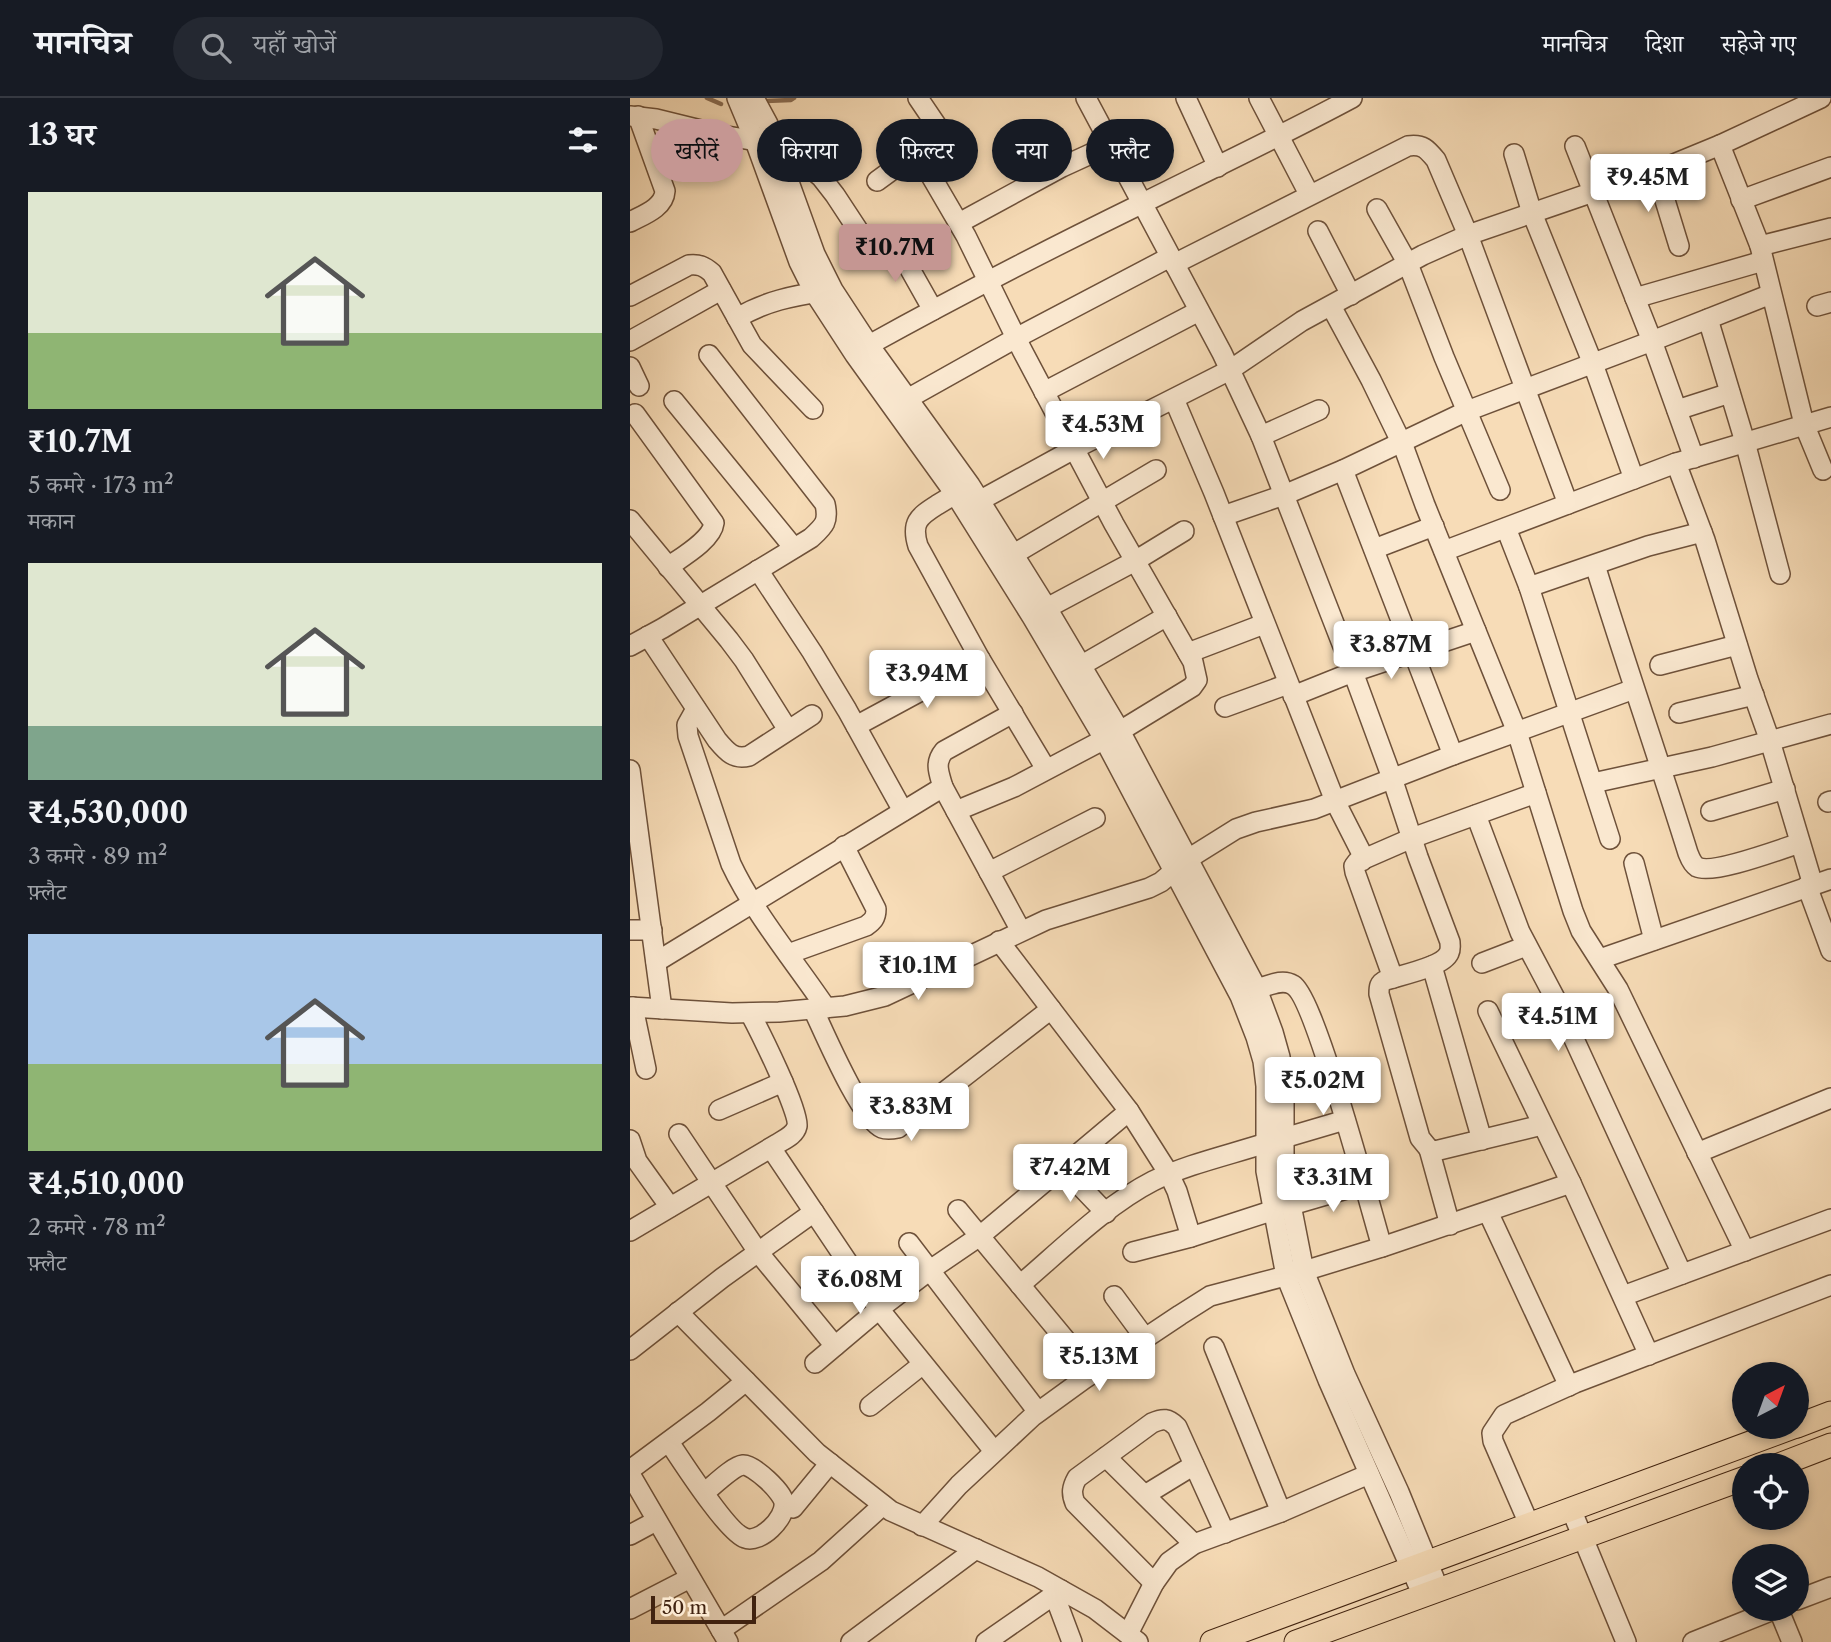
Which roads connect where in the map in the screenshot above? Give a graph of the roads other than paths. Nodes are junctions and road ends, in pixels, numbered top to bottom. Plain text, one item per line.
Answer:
1 (918, 98) edge
2 (1086, 98) edge
3 (1186, 98) edge
4 (1259, 98) edge
5 (1352, 98) edge
6 (1821, 98) edge
7 (743, 99) edge
8 (634, 116) edge
9 (932, 119) edge
10 (1097, 119) edge
11 (757, 129) edge
12 (757, 131) edge
13 (1279, 137) junction
14 (1720, 145) junction
15 (1575, 146) dead end
16 (1514, 154) dead end
17 (1086, 157) edge
18 (1218, 167) junction
19 (1831, 167) edge
20 (1656, 171) junction
21 (774, 182) edge
22 (789, 182) edge
23 (825, 182) edge
24 (935, 182) edge
25 (1130, 182) edge
26 (1594, 192) junction
27 (1309, 194) junction
28 (1741, 200) junction
29 (1142, 203) junction
30 (1377, 209) dead end
31 (1532, 213) junction
32 (630, 222) edge
33 (959, 223) junction
34 (1831, 228) edge
35 (1318, 231) dead end
36 (860, 233) dead end
37 (1468, 235) junction
38 (893, 239) dead end
39 (1679, 246) dead end
40 (1761, 253) junction
41 (1172, 261) junction
42 (1408, 264) junction
43 (988, 281) junction
44 (721, 290) junction
45 (824, 291) junction
46 (1771, 294) junction
47 (1351, 295) junction
48 (630, 296) edge
49 (1635, 298) junction
50 (1331, 306) junction
51 (933, 310) junction
52 (1199, 311) junction
53 (737, 318) junction
54 (1708, 319) junction
55 (1016, 338) junction
56 (630, 341) edge
57 (1652, 341) junction
58 (869, 345) junction
59 (709, 355) dead end
60 (1592, 363) junction
61 (630, 367) edge
62 (1230, 370) junction
63 (639, 386) dead end
64 (1525, 388) junction
65 (1044, 392) junction
66 (1730, 393) junction
67 (909, 398) junction
68 (1174, 398) junction
69 (674, 401) dead end
70 (813, 409) dead end
71 (1319, 410) dead end
72 (1677, 410) junction
73 (1467, 411) junction
74 (635, 414) dead end
75 (1831, 416) edge
76 (1804, 424) junction
77 (1261, 436) junction
78 (1745, 442) junction
79 (1402, 443) junction
80 (1074, 449) junction
81 (1685, 460) junction
82 (1156, 470) dead end
83 (1343, 470) junction
84 (1823, 470) dead end
85 (1634, 479) junction
86 (1500, 490) dead end
87 (968, 493) junction
88 (1284, 495) junction
89 (1102, 501) junction
90 (1568, 505) junction
91 (1223, 516) junction
92 (630, 520) edge
93 (1434, 526) junction
94 (1506, 527) junction
95 (1184, 531) dead end
96 (1702, 532) junction
97 (794, 548) junction
98 (1374, 548) junction
99 (1444, 551) junction
100 (1014, 554) junction
101 (1135, 561) junction
102 (1595, 565) junction
103 (668, 567) junction
104 (758, 570) junction
105 (1780, 574) dead end
106 (1529, 587) junction
107 (700, 606) junction
108 (1047, 608) junction
109 (1167, 616) junction
110 (1264, 624) junction
111 (1476, 631) junction
112 (637, 636) edge
113 (1737, 645) junction
114 (1414, 652) junction
115 (1188, 653) junction
116 (980, 659) junction
117 (1082, 665) junction
118 (1660, 665) dead end
119 (1353, 672) junction
120 (1634, 689) junction
121 (1291, 690) junction
122 (1754, 695) junction
123 (1225, 707) dead end
124 (696, 709) junction
125 (1569, 712) junction
126 (1013, 713) junction
127 (1679, 713) dead end
128 (812, 715) dead end
129 (1831, 724) edge
130 (856, 726) junction
131 (788, 730) junction
132 (1517, 732) junction
133 (1112, 735) junction
134 (1770, 741) junction
135 (1454, 755) junction
136 (1661, 768) junction
137 (1046, 769) junction
138 (630, 770) edge
139 (1392, 778) junction
140 (1593, 783) junction
141 (943, 787) junction
142 (1784, 789) junction
143 (1536, 793) junction
144 (632, 798) edge
145 (1335, 801) junction
146 (903, 811) junction
147 (956, 811) junction
148 (1711, 811) dead end
149 (1476, 815) junction
150 (1095, 818) dead end
151 (1412, 838) junction
152 (1610, 839) dead end
153 (1800, 842) junction
154 (844, 846) junction
155 (1363, 860) junction
156 (1634, 863) dead end
157 (1182, 866) junction
158 (637, 868) edge
159 (989, 872) junction
160 (1817, 883) edge
161 (753, 903) junction
162 (630, 930) edge
163 (652, 930) junction
164 (1021, 931) junction
165 (1654, 940) junction
166 (999, 941) junction
167 (1526, 946) junction
168 (1831, 951) edge
169 (788, 954) junction
170 (1600, 959) junction
171 (656, 962) junction
172 (1482, 963) dead end
173 (1432, 966) junction
174 (1393, 978) junction
175 (1257, 989) junction
176 (632, 1007) edge
177 (820, 1008) junction
178 (662, 1009) junction
179 (1051, 1009) junction
180 (1488, 1011) dead end
181 (750, 1013) junction
182 (646, 1069) dead end
183 (783, 1082) junction
184 (1831, 1098) edge
185 (719, 1110) dead end
186 (1129, 1111) junction
187 (1345, 1120) junction
188 (1542, 1125) junction
189 (679, 1134) dead end
190 (630, 1140) edge
191 (1482, 1140) junction
192 (1275, 1141) junction
193 (771, 1148) junction
194 (1429, 1149) junction
195 (1698, 1153) junction
196 (1063, 1168) junction
197 (1169, 1174) junction
198 (712, 1182) junction
199 (1571, 1183) junction
200 (1364, 1184) junction
201 (670, 1207) junction
202 (1283, 1208) junction
203 (958, 1210) dead end
204 (814, 1212) junction
205 (1488, 1212) junction
206 (1106, 1213) junction
207 (1831, 1219) edge
208 (1450, 1225) junction
209 (630, 1231) edge
210 (980, 1236) junction
211 (1191, 1237) junction
212 (909, 1243) dead end
213 (1381, 1248) junction
214 (1745, 1251) junction
215 (758, 1252) junction
216 (1133, 1252) dead end
217 (930, 1270) junction
218 (1295, 1273) junction
219 (1682, 1274) junction
220 (1020, 1284) junction
221 (1831, 1285) edge
222 (1114, 1296) dead end
223 (1623, 1296) junction
224 (879, 1309) junction
225 (678, 1312) junction
226 (1145, 1338) junction
227 (835, 1346) junction
228 (1213, 1347) dead end
229 (630, 1350) edge
230 (1649, 1355) junction
231 (815, 1363) dead end
232 (923, 1364) junction
233 (1093, 1373) junction
234 (746, 1381) junction
235 (1569, 1386) junction
236 (870, 1406) dead end
237 (1038, 1412) junction
238 (1831, 1413) edge
239 (1810, 1421) edge
240 (1762, 1439) edge
241 (669, 1442) junction
242 (1831, 1445) edge
243 (993, 1451) junction
244 (1809, 1453) edge
245 (1106, 1457) junction
246 (830, 1463) junction
247 (1194, 1465) junction
248 (630, 1472) edge
249 (1369, 1474) junction
250 (1732, 1483) edge
251 (704, 1493) dead end
252 (1145, 1495) junction
253 (883, 1506) junction
254 (793, 1508) dead end
255 (1571, 1508) junction
256 (1281, 1511) junction
257 (656, 1521) junction
258 (1529, 1524) junction
259 (922, 1526) junction
260 (1225, 1533) junction
261 (630, 1535) edge
262 (1583, 1536) junction
263 (1194, 1544) junction
264 (976, 1549) junction
265 (1420, 1565) junction
266 (690, 1578) junction
267 (1154, 1583) junction
268 (1831, 1587) edge
269 (1058, 1592) junction
270 (1431, 1593) junction
271 (1809, 1595) edge
272 (630, 1609) edge
273 (1746, 1621) edge
274 (1783, 1621) edge
275 (1247, 1635) edge
276 (721, 1637) edge
277 (1133, 1638) edge
278 (851, 1642) edge
279 (986, 1642) edge
280 (1072, 1642) edge
281 (1212, 1642) edge
282 (1296, 1642) edge
283 (1626, 1642) edge
284 (1693, 1642) edge
285 (1792, 1642) edge

1 - 9 street
2 - 10 street
3 - 18 street
4 - 13 street
5 - 13 street
6 - 14 street
7 - 11 street
8 - 12 street
8 - 32 street
13 - 18 street
13 - 27 street
14 - 20 street
14 - 28 street
15 - 26 street
16 - 31 street
17 - 33 street
18 - 29 street
19 - 28 street
20 - 26 street
20 - 39 street
21 - 45 street
22 - 45 street
23 - 36 street
24 - 33 street
25 - 29 street
26 - 31 street
26 - 49 street
27 - 37 street
27 - 41 street
28 - 40 street
29 - 41 street
29 - 43 street
30 - 42 street
31 - 37 street
31 - 60 street
33 - 43 street
34 - 40 street
35 - 47 street
37 - 42 street
37 - 64 street
38 - 51 street
40 - 46 street
40 - 49 street
41 - 52 street
41 - 55 street
42 - 47 street
42 - 73 street
43 - 51 street
43 - 55 street
44 - 48 street
44 - 53 street
44 - 56 street
45 - 53 street
45 - 58 street
45 - 87 street
46 - 54 street
46 - 76 street
47 - 50 street
49 - 57 street
50 - 62 street
50 - 79 street
51 - 58 street
52 - 62 street
52 - 65 street
53 - 70 street
54 - 57 street
54 - 66 street
55 - 65 street
55 - 67 street
57 - 60 street
57 - 72 street
58 - 67 street
59 - 97 street
60 - 64 street
60 - 85 street
61 - 63 street
62 - 68 street
62 - 77 street
64 - 73 street
64 - 90 street
65 - 80 street
66 - 72 street
66 - 78 street
67 - 87 street
68 - 80 street
68 - 91 street
69 - 97 street
71 - 77 street
72 - 81 street
73 - 79 street
73 - 86 street
74 - 103 street
75 - 76 street
76 - 78 street
76 - 84 street
77 - 88 street
78 - 81 street
78 - 105 street
79 - 83 street
79 - 93 street
80 - 87 street
80 - 89 street
81 - 85 street
81 - 96 street
82 - 89 street
83 - 88 street
83 - 98 street
85 - 90 street
87 - 100 street
87 - 116 street
87 - 133 street
88 - 91 street
88 - 119 street
89 - 100 street
89 - 101 street
90 - 94 street
91 - 110 street
92 - 103 street
93 - 98 street
93 - 99 street
94 - 99 street
94 - 106 street
95 - 101 street
96 - 102 street
96 - 113 street
97 - 104 street
98 - 114 street
99 - 111 street
100 - 108 street
101 - 108 street
101 - 109 street
102 - 106 street
102 - 120 street
103 - 107 street
104 - 107 street
104 - 130 street
106 - 125 street
107 - 112 street
107 - 131 street
108 - 117 street
109 - 115 street
109 - 117 street
110 - 115 street
110 - 121 street
111 - 114 street
111 - 132 street
112 - 124 street
113 - 118 street
113 - 122 street
114 - 119 street
114 - 135 street
115 - 133 street
116 - 126 street
116 - 130 street
117 - 133 street
119 - 121 street
119 - 139 street
120 - 125 street
120 - 136 street
121 - 123 street
121 - 145 street
122 - 127 street
122 - 134 street
124 - 131 street
124 - 161 street
125 - 132 street
125 - 140 street
126 - 137 street
126 - 141 street
128 - 131 street
129 - 134 street
130 - 146 street
132 - 135 street
132 - 143 street
133 - 137 street
133 - 157 street
134 - 136 street
134 - 142 street
135 - 139 street
136 - 140 street
136 - 153 street
137 - 147 street
138 - 144 street
139 - 145 street
139 - 151 street
140 - 152 street
141 - 146 street
141 - 147 street
142 - 148 street
142 - 153 street
143 - 149 street
143 - 170 street
144 - 158 street
145 - 155 street
145 - 157 street
146 - 154 street
147 - 159 street
149 - 151 street
149 - 167 street
150 - 159 street
151 - 155 street
151 - 173 street
153 - 160 street
154 - 161 street
154 - 169 street
155 - 174 street
156 - 165 street
157 - 164 street
157 - 175 street
157 - 192 street
158 - 163 street
159 - 164 street
160 - 165 street
160 - 168 street
161 - 169 street
161 - 171 street
162 - 163 street
163 - 171 street
164 - 166 street
165 - 170 street
166 - 177 street
166 - 179 street
167 - 172 street
167 - 219 street
169 - 177 street
170 - 195 street
171 - 178 street
173 - 174 street
173 - 191 street
174 - 194 street
175 - 187 street
175 - 192 street
176 - 178 street
176 - 182 street
177 - 179 street
177 - 181 street
178 - 181 street
179 - 186 street
180 - 188 street
181 - 183 street
183 - 185 street
183 - 193 street
184 - 195 street
186 - 196 street
186 - 197 street
187 - 192 street
187 - 200 street
188 - 191 street
188 - 199 street
189 - 198 street
190 - 201 street
191 - 194 street
192 - 197 street
192 - 202 street
193 - 198 street
193 - 204 street
194 - 208 street
195 - 214 street
196 - 206 street
196 - 210 street
197 - 206 street
197 - 211 street
198 - 201 street
198 - 215 street
199 - 205 street
199 - 223 street
200 - 202 street
200 - 213 street
201 - 209 street
202 - 211 street
202 - 218 street
203 - 210 street
204 - 215 street
204 - 224 street
205 - 208 street
205 - 235 street
206 - 220 street
207 - 214 street
208 - 213 street
210 - 217 street
210 - 220 street
211 - 216 street
212 - 217 street
213 - 218 street
214 - 219 street
215 - 225 street
215 - 227 street
217 - 224 street
217 - 237 street
218 - 226 street
218 - 249 street
218 - 265 street
219 - 223 street
220 - 233 street
221 - 230 street
222 - 226 street
223 - 230 street
224 - 227 street
224 - 232 street
225 - 229 street
225 - 234 street
226 - 233 street
227 - 231 street
228 - 256 street
230 - 235 street
232 - 236 street
232 - 243 street
233 - 237 street
234 - 241 street
234 - 246 street
235 - 258 street
237 - 243 street
238 - 239 main road
240 - 255 main road
241 - 248 street
241 - 251 street
242 - 244 main road
243 - 259 street
245 - 247 street
245 - 252 street
245 - 267 street
246 - 253 street
246 - 254 street
247 - 252 street
247 - 260 street
248 - 257 street
249 - 256 street
249 - 265 street
250 - 262 main road
252 - 263 street
253 - 259 street
253 - 276 street
255 - 258 main road
255 - 262 street
256 - 260 street
257 - 261 street
257 - 266 street
258 - 265 main road
259 - 264 street
260 - 263 street
262 - 270 main road
262 - 283 street
263 - 267 street
264 - 269 street
264 - 278 street
265 - 270 street
265 - 275 main road
266 - 272 street
266 - 276 street
267 - 277 street
268 - 271 street
269 - 277 street
269 - 279 street
269 - 280 street
270 - 282 main road
273 - 284 street
274 - 285 street
275 - 281 main road

